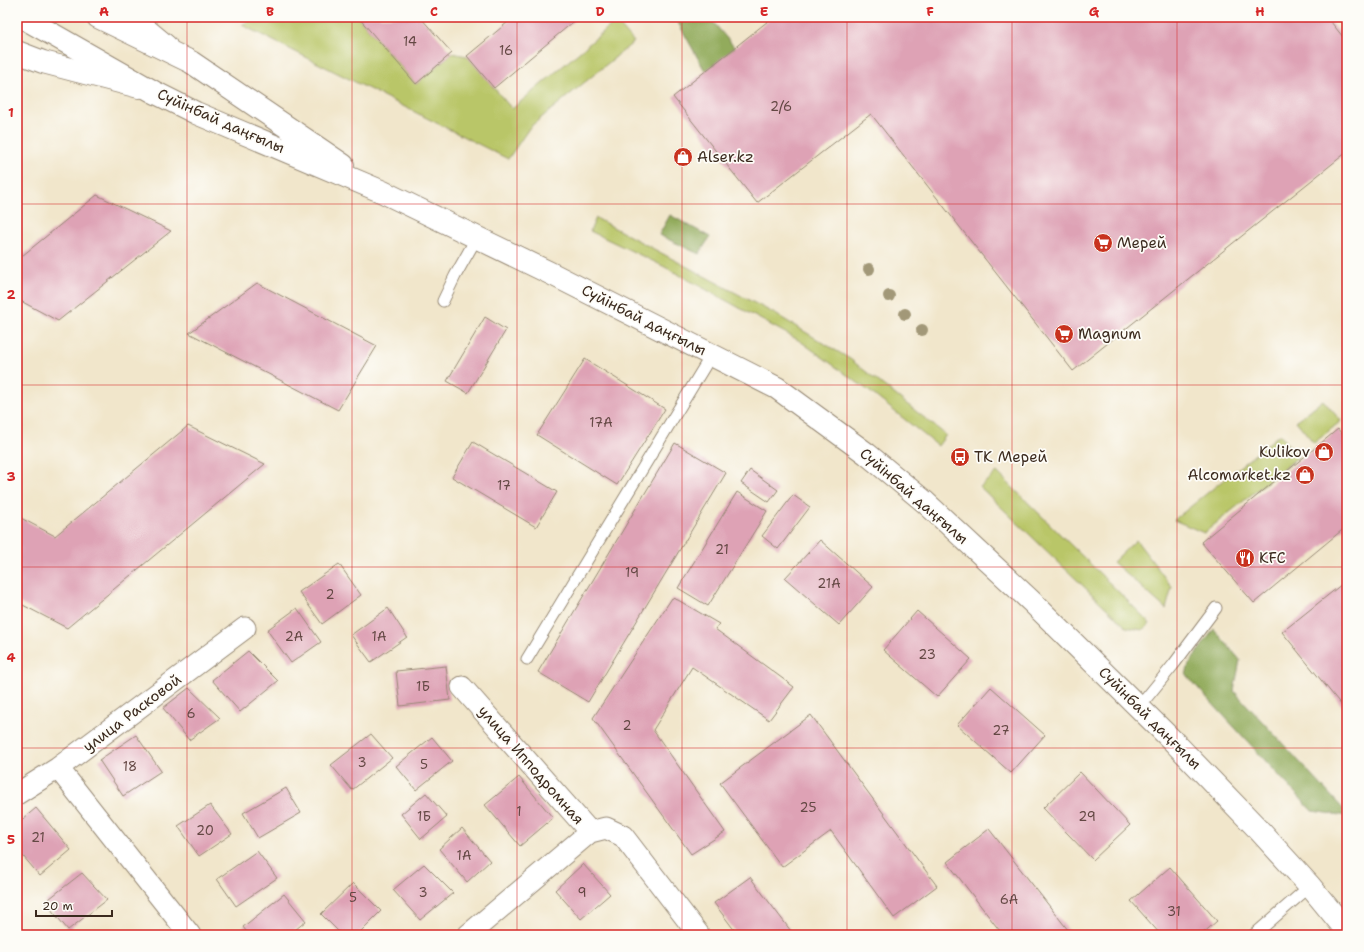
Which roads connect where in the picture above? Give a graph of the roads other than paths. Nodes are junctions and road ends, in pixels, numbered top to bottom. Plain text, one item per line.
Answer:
1 (22, 17) edge
2 (98, 17) edge
3 (131, 17) edge
4 (17, 52) edge
5 (174, 53) junction
6 (154, 92) junction
7 (383, 192) junction
8 (477, 237) junction
9 (443, 301) dead end
10 (712, 354) junction
11 (1216, 608) dead end
12 (245, 628) dead end
13 (527, 659) dead end
14 (462, 687) dead end
15 (1139, 707) junction
16 (58, 768) junction
17 (17, 794) edge
18 (590, 832) junction
19 (1310, 886) junction
20 (1347, 931) edge
21 (190, 935) edge
22 (468, 935) edge
23 (699, 935) edge
24 (1254, 935) edge

1 - 6 main road, Сүйінбай даңғылы
2 - 5 main road, Сүйінбай даңғылы
3 - 5 main road
4 - 6 main road
5 - 7 main road, Сүйінбай даңғылы
6 - 7 main road, Сүйінбай даңғылы
7 - 8 main road, Сүйінбай даңғылы
8 - 9 lane
8 - 10 main road, Сүйінбай даңғылы
10 - 13 lane
10 - 15 main road, Сүйінбай даңғылы
11 - 15 lane
12 - 16 street, улица Расковой
14 - 18 street, улица Ипподромная
15 - 19 main road, Сүйінбай даңғылы
16 - 17 street, улица Расковой
16 - 21 street
18 - 22 street
18 - 23 street, улица Ипподромная
19 - 20 main road, Сүйінбай даңғылы
19 - 24 lane

